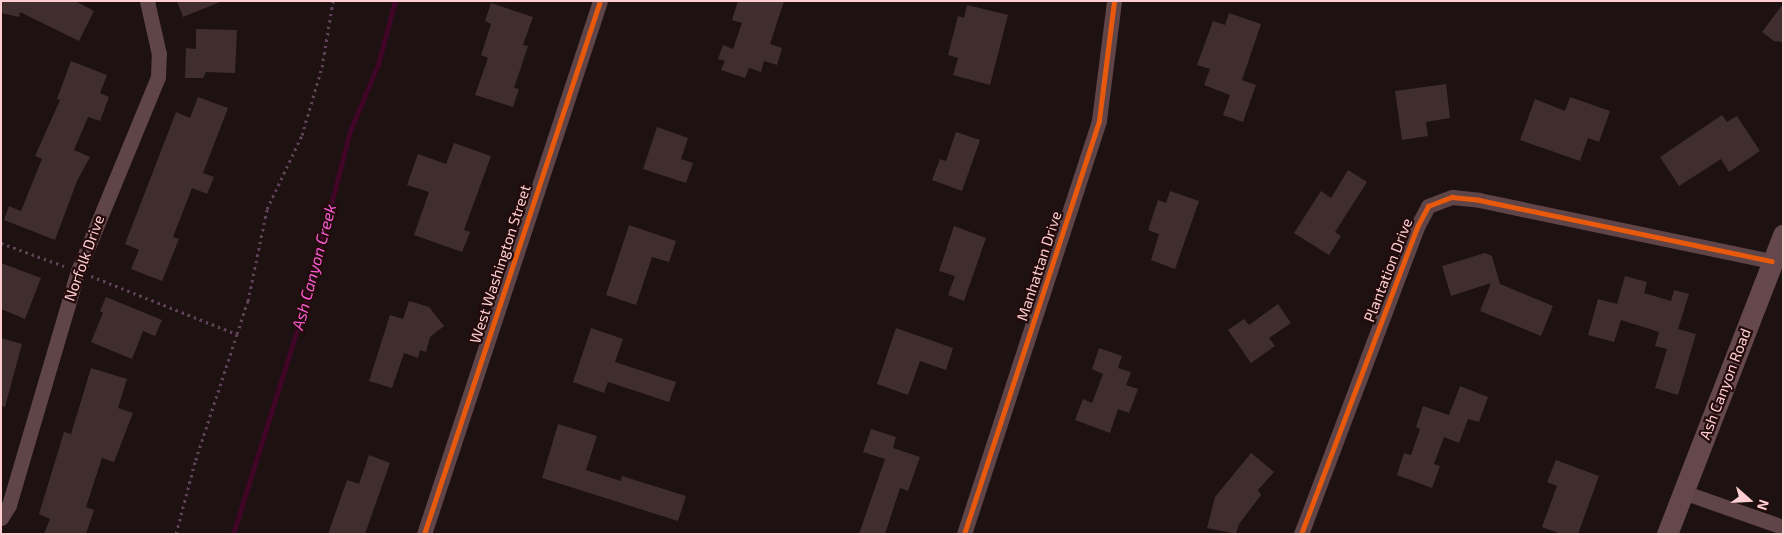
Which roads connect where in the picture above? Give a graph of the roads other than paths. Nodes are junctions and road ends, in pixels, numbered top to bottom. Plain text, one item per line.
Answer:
1 (147, 1) edge
2 (600, 1) edge
3 (1114, 1) edge
4 (1783, 235) edge
5 (1772, 261) junction
6 (1683, 492) junction
7 (1, 518) edge
8 (1783, 527) edge
9 (424, 534) edge
10 (964, 534) edge
11 (1301, 534) edge
12 (1667, 534) edge

1 - 7 street, Norfolk Drive
2 - 9 street, West Washington Street
3 - 10 street, Manhattan Drive
4 - 5 street, Ash Canyon Road
5 - 6 street, Ash Canyon Road
5 - 11 street, Plantation Drive
6 - 8 street
6 - 12 street, Ash Canyon Road

